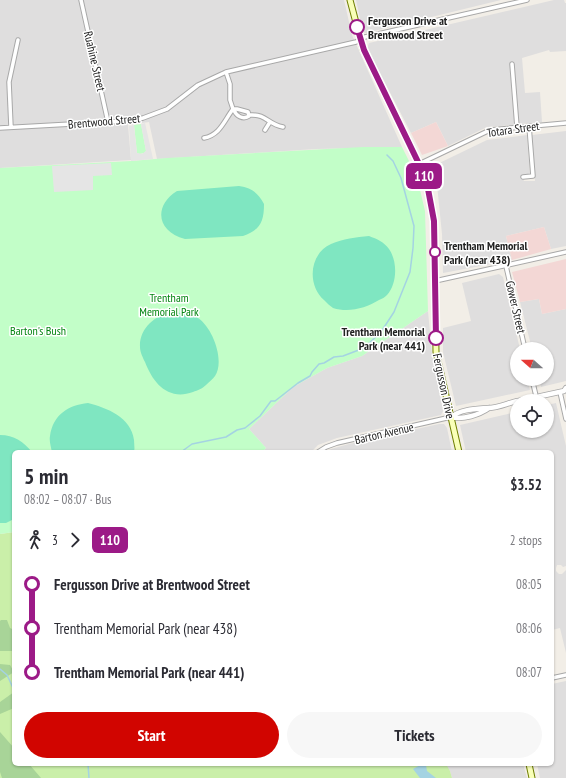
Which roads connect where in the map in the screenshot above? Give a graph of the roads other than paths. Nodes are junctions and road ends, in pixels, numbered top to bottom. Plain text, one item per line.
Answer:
1 (81, 0) edge
2 (350, 0) edge
3 (528, 0) edge
4 (360, 39) junction
5 (18, 40) dead end
6 (512, 64) dead end
7 (226, 72) junction
8 (234, 109) junction
9 (250, 115) junction
10 (108, 122) junction
11 (270, 122) junction
12 (566, 123) edge
13 (529, 126) junction
14 (11, 127) junction
15 (283, 127) dead end
16 (517, 127) junction
17 (0, 128) edge
18 (265, 130) dead end
19 (204, 138) dead end
20 (419, 164) junction
21 (523, 177) dead end
22 (566, 252) edge
23 (506, 266) junction
24 (435, 281) junction
25 (523, 342) edge
26 (564, 391) edge
27 (547, 394) edge
28 (510, 403) edge
29 (451, 418) junction
30 (566, 419) edge
31 (321, 450) edge
32 (459, 450) edge
33 (566, 675) edge
34 (554, 678) edge
35 (529, 766) edge
36 (532, 778) edge

1 - 10 street, Ruahine Street
2 - 4 main road, Fergusson Drive
3 - 4 street, Brentwood Street
4 - 7 street, Brentwood Street
4 - 20 main road, Fergusson Drive
5 - 14 street
6 - 16 street
7 - 8 street
7 - 10 street, Brentwood Street
8 - 9 street
8 - 9 street
8 - 19 street
9 - 11 street
10 - 14 street, Brentwood Street
11 - 15 street
11 - 18 street
12 - 13 street, Totara Street
13 - 16 street, Totara Street
13 - 21 street
14 - 17 street, Brentwood Street
16 - 20 street, Totara Street
20 - 24 main road, Fergusson Drive
22 - 23 street
23 - 24 street
23 - 25 street, Gower Street
24 - 29 main road, Fergusson Drive
26 - 27 street
26 - 30 street
28 - 29 street
29 - 31 street, Barton Avenue
29 - 32 main road, Fergusson Drive
33 - 34 street
35 - 36 main road

